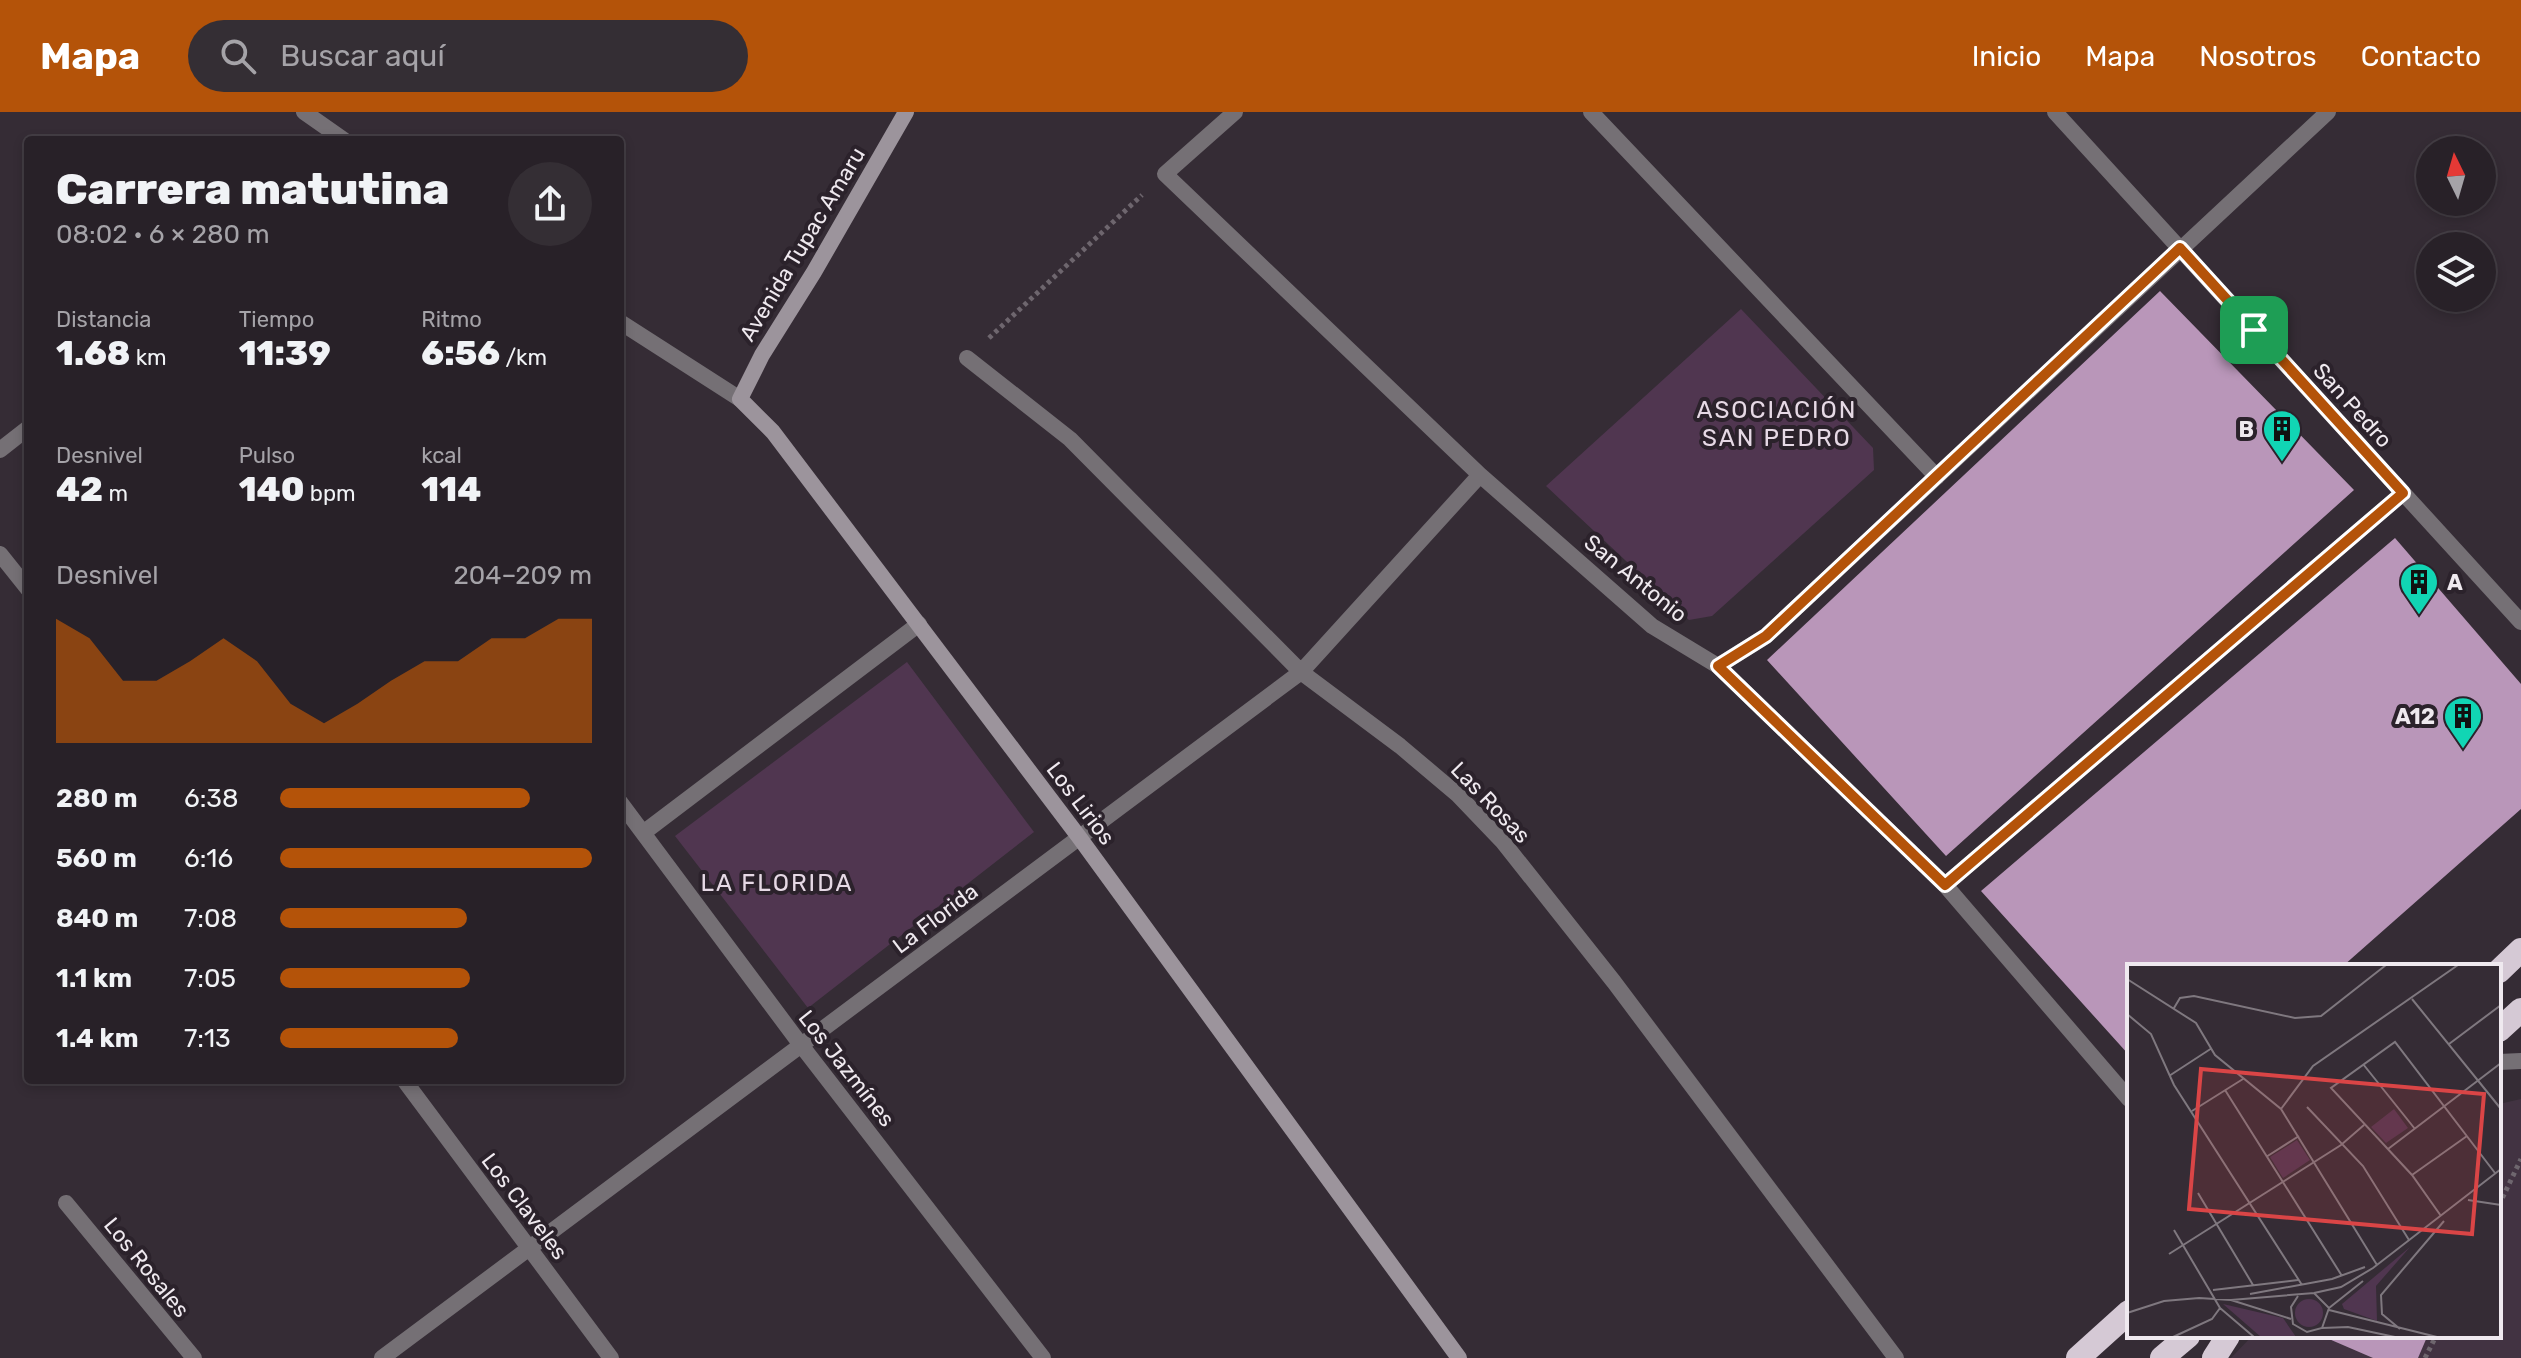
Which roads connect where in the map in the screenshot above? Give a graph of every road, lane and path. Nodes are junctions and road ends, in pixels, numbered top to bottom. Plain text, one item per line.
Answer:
1 (304, 112) edge
2 (906, 112) edge
3 (1235, 112) edge
4 (1591, 112) edge
5 (2055, 112) edge
6 (2328, 112) edge
7 (338, 136) edge
8 (1165, 174) junction
9 (2180, 248) junction
10 (624, 325) edge
11 (967, 358) joint
12 (740, 399) junction
13 (24, 431) edge
14 (0, 450) edge
15 (1480, 475) junction
16 (1937, 477) junction
17 (2403, 493) junction
18 (0, 554) edge
19 (24, 584) edge
20 (2521, 622) edge
21 (919, 624) junction
22 (1718, 666) junction
23 (1301, 672) junction
24 (624, 807) edge
25 (643, 833) junction
26 (1079, 837) junction
27 (1945, 885) junction
28 (2521, 950) edge
29 (2501, 969) edge
30 (2521, 1010) edge
31 (2501, 1028) edge
32 (801, 1045) junction
33 (2521, 1061) edge
34 (2501, 1062) edge
35 (407, 1084) edge
36 (2127, 1097) edge
37 (2521, 1159) edge
38 (2501, 1201) edge
39 (66, 1203) dead end
40 (529, 1248) junction
41 (2127, 1314) edge
42 (2186, 1338) edge
43 (2227, 1338) edge
44 (2435, 1338) edge
45 (194, 1358) edge
46 (382, 1358) edge
47 (611, 1358) edge
48 (1043, 1358) edge
49 (1459, 1358) edge
50 (1896, 1358) edge
51 (2078, 1358) edge
52 (2162, 1358) edge
53 (2214, 1358) edge
54 (2425, 1358) edge

1 - 7 street
2 - 12 street, Avenida Tupac Amaru
3 - 8 street
4 - 16 street
5 - 9 street, San Pedro
6 - 9 street
8 - 11 path
8 - 15 street, San Antonio
9 - 16 street
9 - 17 street, San Pedro
10 - 12 street, Los Lirios
11 - 23 street, Las Rosas
12 - 21 street, Los Lirios
13 - 14 street
15 - 22 street, San Antonio
15 - 23 street, La Florida
16 - 22 street
17 - 20 street, San Pedro
17 - 27 street
18 - 19 street
21 - 25 street
21 - 26 street, Los Lirios
22 - 27 street, San Antonio
23 - 26 street, La Florida
23 - 50 street, Las Rosas
24 - 25 street, Los Jazmínes
25 - 32 street, Los Jazmínes
26 - 32 street, La Florida
26 - 49 street, Los Lirios
27 - 36 street, San Antonio
28 - 29 highway
30 - 31 highway
32 - 40 street, La Florida
32 - 48 street, Los Jazmínes
33 - 34 street
35 - 40 street, Los Claveles
37 - 38 path
39 - 45 street, Los Rosales
40 - 46 street, La Florida
40 - 47 street, Los Claveles
41 - 51 highway
42 - 52 highway
43 - 53 highway
44 - 54 path

